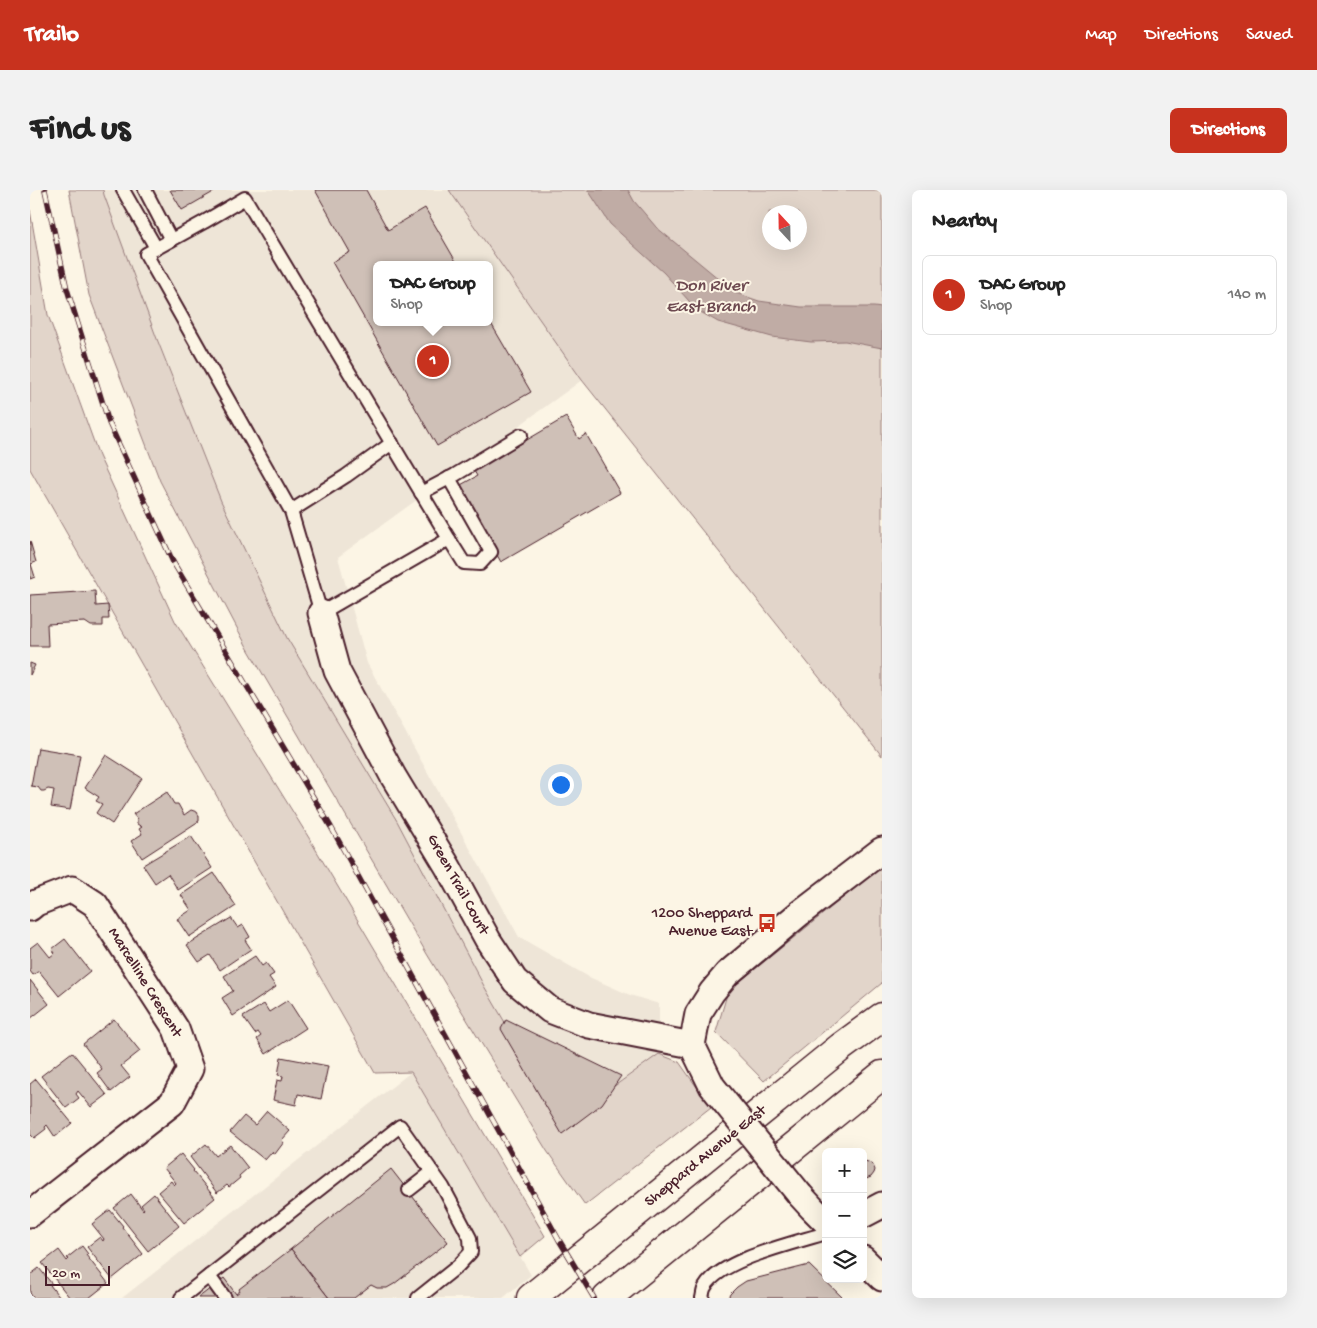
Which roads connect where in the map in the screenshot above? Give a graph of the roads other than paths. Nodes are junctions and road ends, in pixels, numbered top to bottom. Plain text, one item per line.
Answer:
1 (123, 190) edge
2 (145, 190) edge
3 (171, 240) junction
4 (156, 248) junction
5 (521, 435) dead end
6 (392, 444) junction
7 (449, 478) junction
8 (421, 493) junction
9 (291, 511) junction
10 (449, 538) junction
11 (321, 613) junction
12 (882, 850) edge
13 (30, 908) edge
14 (882, 1017) edge
15 (692, 1045) junction
16 (882, 1075) edge
17 (432, 1172) junction
18 (409, 1190) dead end
19 (882, 1205) edge
20 (867, 1213) edge
21 (30, 1214) edge
22 (822, 1218) edge
23 (822, 1234) edge
24 (867, 1264) edge
25 (209, 1276) junction
26 (882, 1278) edge
27 (181, 1298) edge
28 (225, 1298) edge
29 (418, 1298) edge
30 (531, 1298) edge
31 (607, 1298) edge
32 (702, 1298) edge

1 - 4 lane
2 - 3 lane
3 - 4 lane
3 - 6 lane
4 - 9 lane
5 - 7 lane
6 - 8 lane
6 - 9 lane
7 - 8 lane
7 - 10 lane
8 - 10 lane
9 - 11 lane
10 - 11 lane
11 - 15 street, Green Trail Court
12 - 15 street
13 - 21 street, Marcelline Crescent
14 - 30 main road, Sheppard Avenue East
15 - 22 street, bridge
16 - 31 main road
17 - 18 lane
17 - 25 lane
17 - 29 lane
19 - 20 street
23 - 32 lane
24 - 26 street
25 - 27 lane
25 - 28 lane

